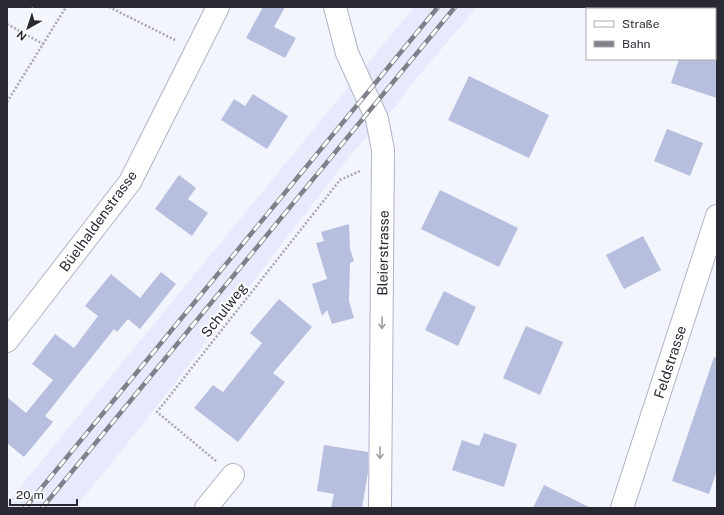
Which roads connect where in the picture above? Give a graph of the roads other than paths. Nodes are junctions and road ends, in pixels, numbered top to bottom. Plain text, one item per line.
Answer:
1 (218, 7) edge
2 (335, 7) edge
3 (717, 216) edge
4 (714, 248) edge
5 (7, 341) edge
6 (233, 475) road end
7 (206, 508) edge
8 (380, 508) edge
9 (622, 508) edge

1 - 5 street, Büelhaldenstrasse
2 -> 8 street, Bleierstrasse
3 - 4 street, Feldstrasse
4 - 9 street, Feldstrasse
6 - 7 street

